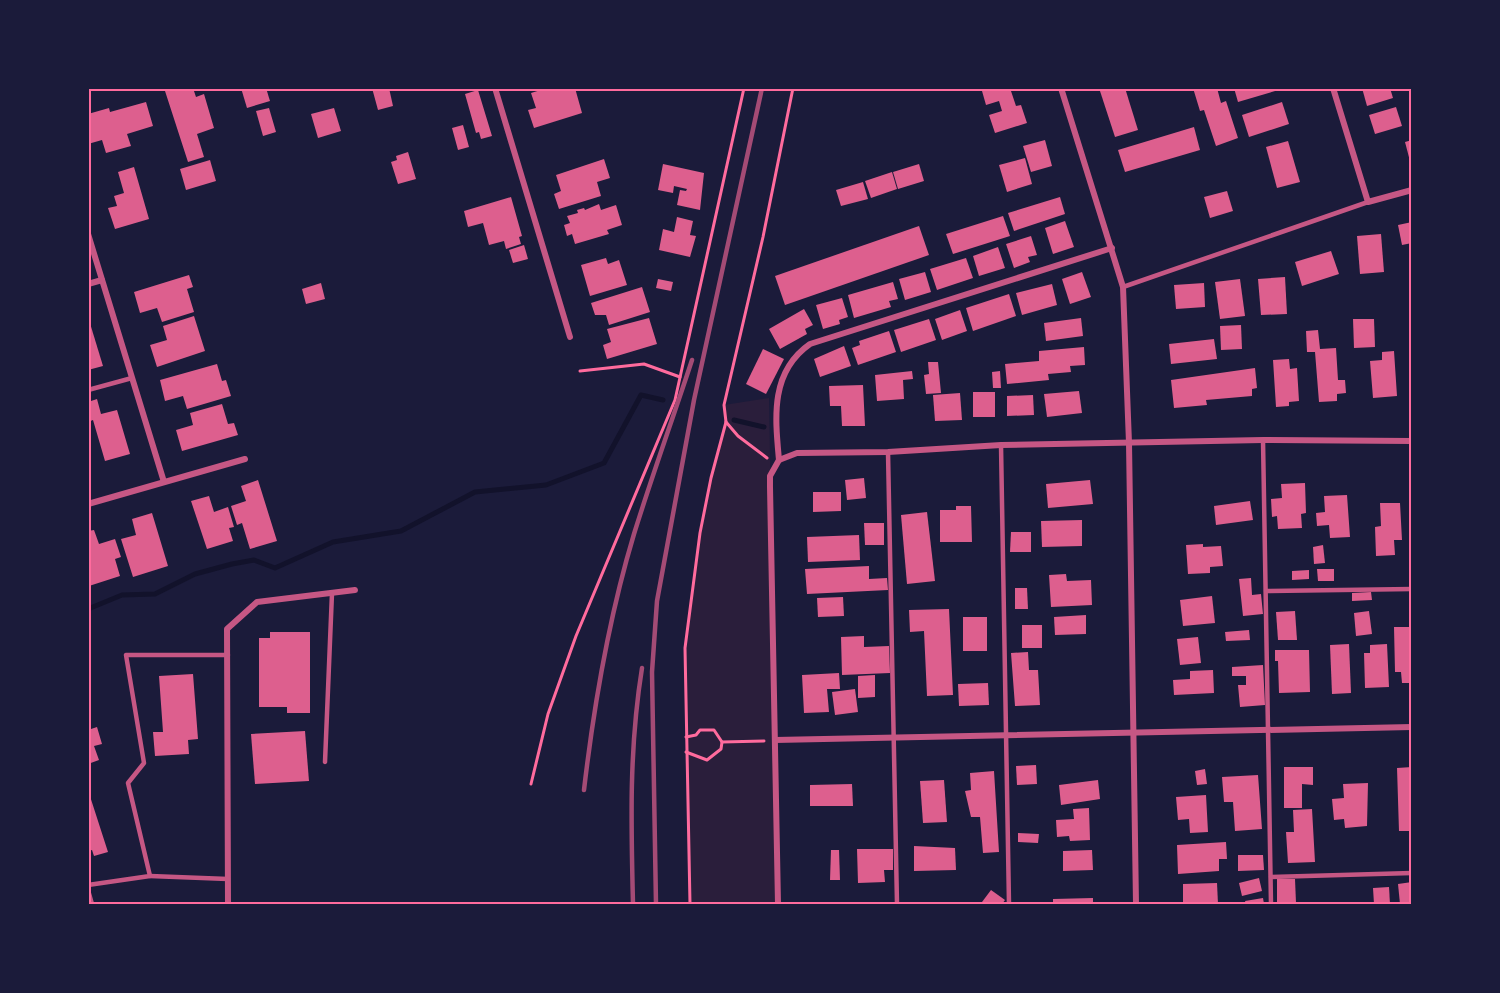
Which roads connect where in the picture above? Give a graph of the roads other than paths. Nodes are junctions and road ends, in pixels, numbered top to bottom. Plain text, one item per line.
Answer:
1 (495, 88) edge
2 (1061, 88) edge
3 (1333, 88) edge
4 (1412, 190) edge
5 (1368, 202) junction
6 (88, 234) edge
7 (1112, 248) junction
8 (102, 280) junction
9 (88, 284) edge
10 (1123, 286) junction
11 (570, 338) dead end
12 (132, 378) junction
13 (88, 390) edge
14 (1263, 440) junction
15 (1412, 441) edge
16 (1129, 443) junction
17 (1000, 445) junction
18 (888, 452) junction
19 (245, 459) dead end
20 (777, 462) junction
21 (164, 482) junction
22 (88, 504) edge
23 (1412, 589) edge
24 (355, 590) dead end
25 (1266, 591) junction
26 (332, 593) junction
27 (228, 655) junction
28 (1412, 728) edge
29 (1269, 730) junction
30 (1132, 733) junction
31 (1006, 735) junction
32 (894, 737) junction
33 (775, 740) junction
34 (324, 762) dead end
35 (1412, 873) edge
36 (150, 876) junction
37 (1271, 877) junction
38 (228, 879) junction
39 (88, 887) edge
40 (92, 904) edge
41 (228, 904) edge
42 (778, 904) edge
43 (897, 904) edge
44 (1009, 904) edge
45 (1136, 904) edge
46 (1271, 904) edge

1 - 11 street
2 - 7 street
3 - 5 street
4 - 5 street
5 - 10 lane
6 - 8 street
7 - 10 street
7 - 20 street
8 - 9 street
8 - 12 street
10 - 16 street
12 - 13 lane
12 - 21 street
14 - 15 street
14 - 16 street
14 - 25 lane
16 - 17 street
16 - 30 street
17 - 18 street
17 - 31 lane
18 - 20 street
18 - 32 lane
19 - 21 street
20 - 33 street
21 - 22 street
23 - 25 lane
24 - 26 street
25 - 29 lane
26 - 27 street
26 - 34 lane
27 - 36 lane
27 - 38 street
28 - 29 street
29 - 30 street
29 - 37 lane
30 - 31 street
30 - 45 street
31 - 32 street
31 - 44 lane
32 - 33 street
32 - 43 lane
33 - 42 street
35 - 37 lane
36 - 38 lane
36 - 39 lane
37 - 46 lane
38 - 41 street
39 - 40 lane

